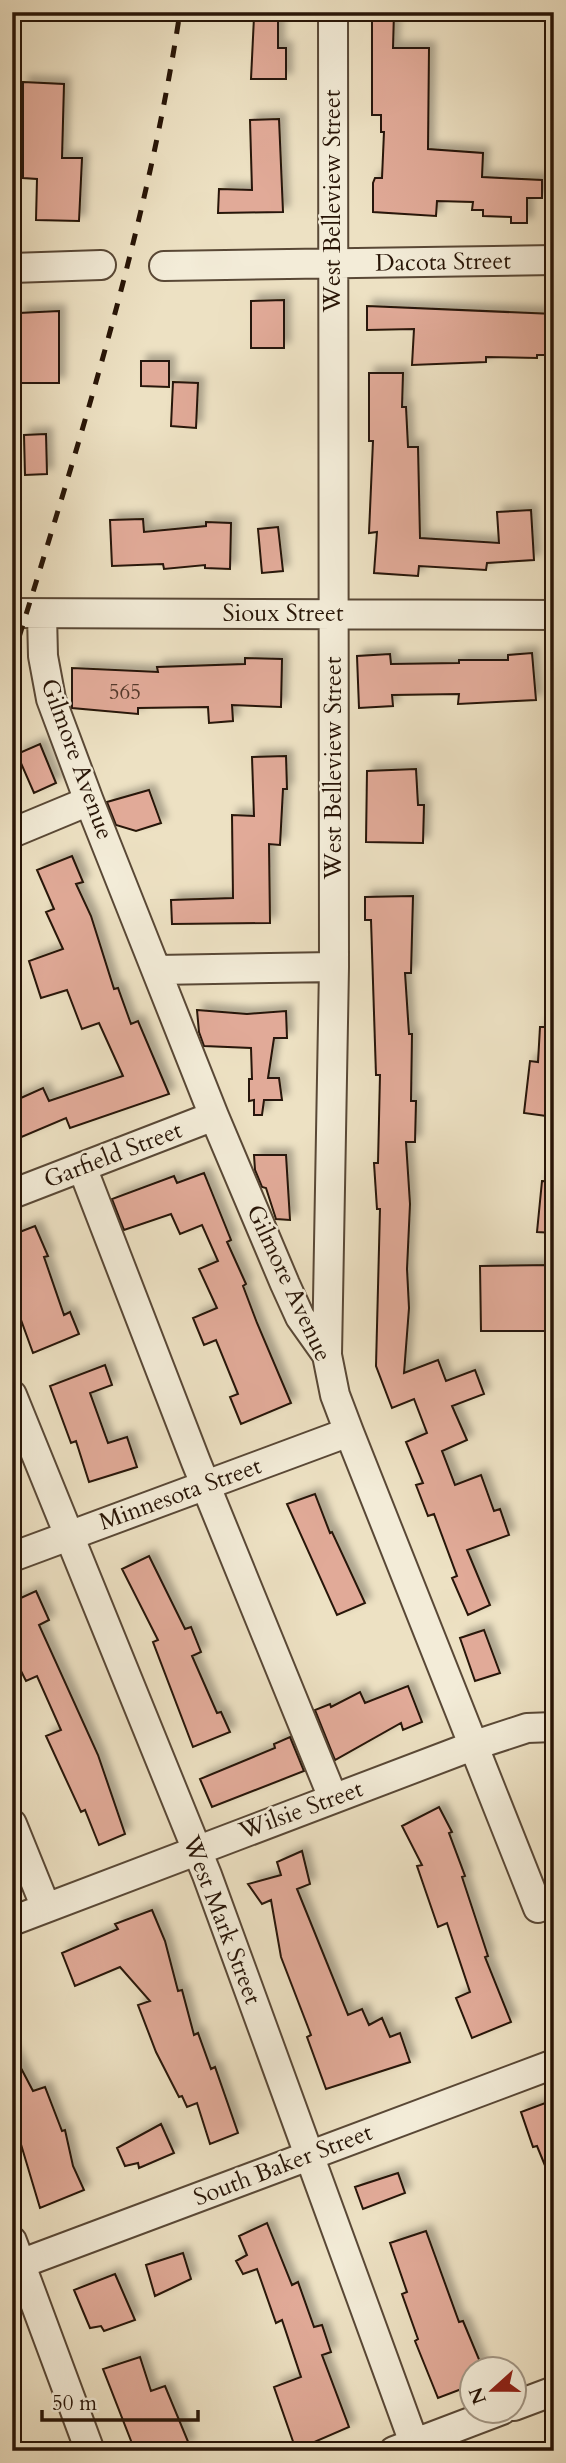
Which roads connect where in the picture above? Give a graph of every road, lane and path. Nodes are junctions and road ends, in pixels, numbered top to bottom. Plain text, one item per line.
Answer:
1 (332, 12) edge
2 (554, 260) edge
3 (332, 264) junction
4 (102, 265) dead end
5 (164, 266) dead end
6 (12, 268) edge
7 (12, 613) edge
8 (331, 613) junction
9 (42, 615) junction
10 (554, 615) edge
11 (89, 801) junction
12 (12, 833) edge
13 (334, 967) junction
14 (158, 970) junction
15 (214, 1116) junction
16 (82, 1167) junction
17 (12, 1194) edge
18 (327, 1355) junction
19 (12, 1395) edge
20 (349, 1432) junction
21 (207, 1484) junction
22 (70, 1535) junction
23 (12, 1557) edge
24 (554, 1701) edge
25 (554, 1727) edge
26 (475, 1745) junction
27 (554, 1746) edge
28 (333, 1798) junction
29 (12, 1824) edge
30 (197, 1849) junction
31 (46, 1908) junction
32 (538, 1909) dead end
33 (12, 1921) edge
34 (554, 2064) edge
35 (309, 2156) junction
36 (15, 2257) edge
37 (554, 2391) edge
38 (528, 2401) edge
39 (467, 2424) edge
40 (408, 2448) edge
41 (90, 2451) edge

1 - 3 street, West Belleview Street
2 - 3 street, Dacota Street
3 - 5 street, Dacota Street
3 - 8 street, West Belleview Street
4 - 6 street
7 - 9 street, Sioux Street
8 - 9 street, Sioux Street
8 - 10 street, Sioux Street
8 - 13 street, West Belleview Street
9 - 11 street, Gilmore Avenue
11 - 12 street
11 - 14 street, Gilmore Avenue
13 - 14 street
13 - 18 street, West Belleview Street
14 - 15 street, Gilmore Avenue
15 - 16 street, Garfield Street
15 - 18 street, Gilmore Avenue
16 - 17 street, Garfield Street
16 - 21 street
18 - 20 street, Gilmore Avenue
19 - 22 street, West Mark Street
20 - 21 street, Minnesota Street
20 - 26 street, Gilmore Avenue
21 - 22 street, Minnesota Street
21 - 28 street
22 - 23 street, Minnesota Street
22 - 30 street, West Mark Street
24 - 25 street
25 - 26 street, Wilsie Street
25 - 27 street
26 - 28 street, Wilsie Street
26 - 32 street, Gilmore Avenue
28 - 30 street, Wilsie Street
29 - 31 street
30 - 31 street, Wilsie Street
30 - 35 street, West Mark Street
31 - 33 street, Wilsie Street
34 - 35 street, South Baker Street
35 - 36 street, South Baker Street
35 - 40 street, West Mark Street
36 - 41 street
37 - 38 street
39 - 40 street

